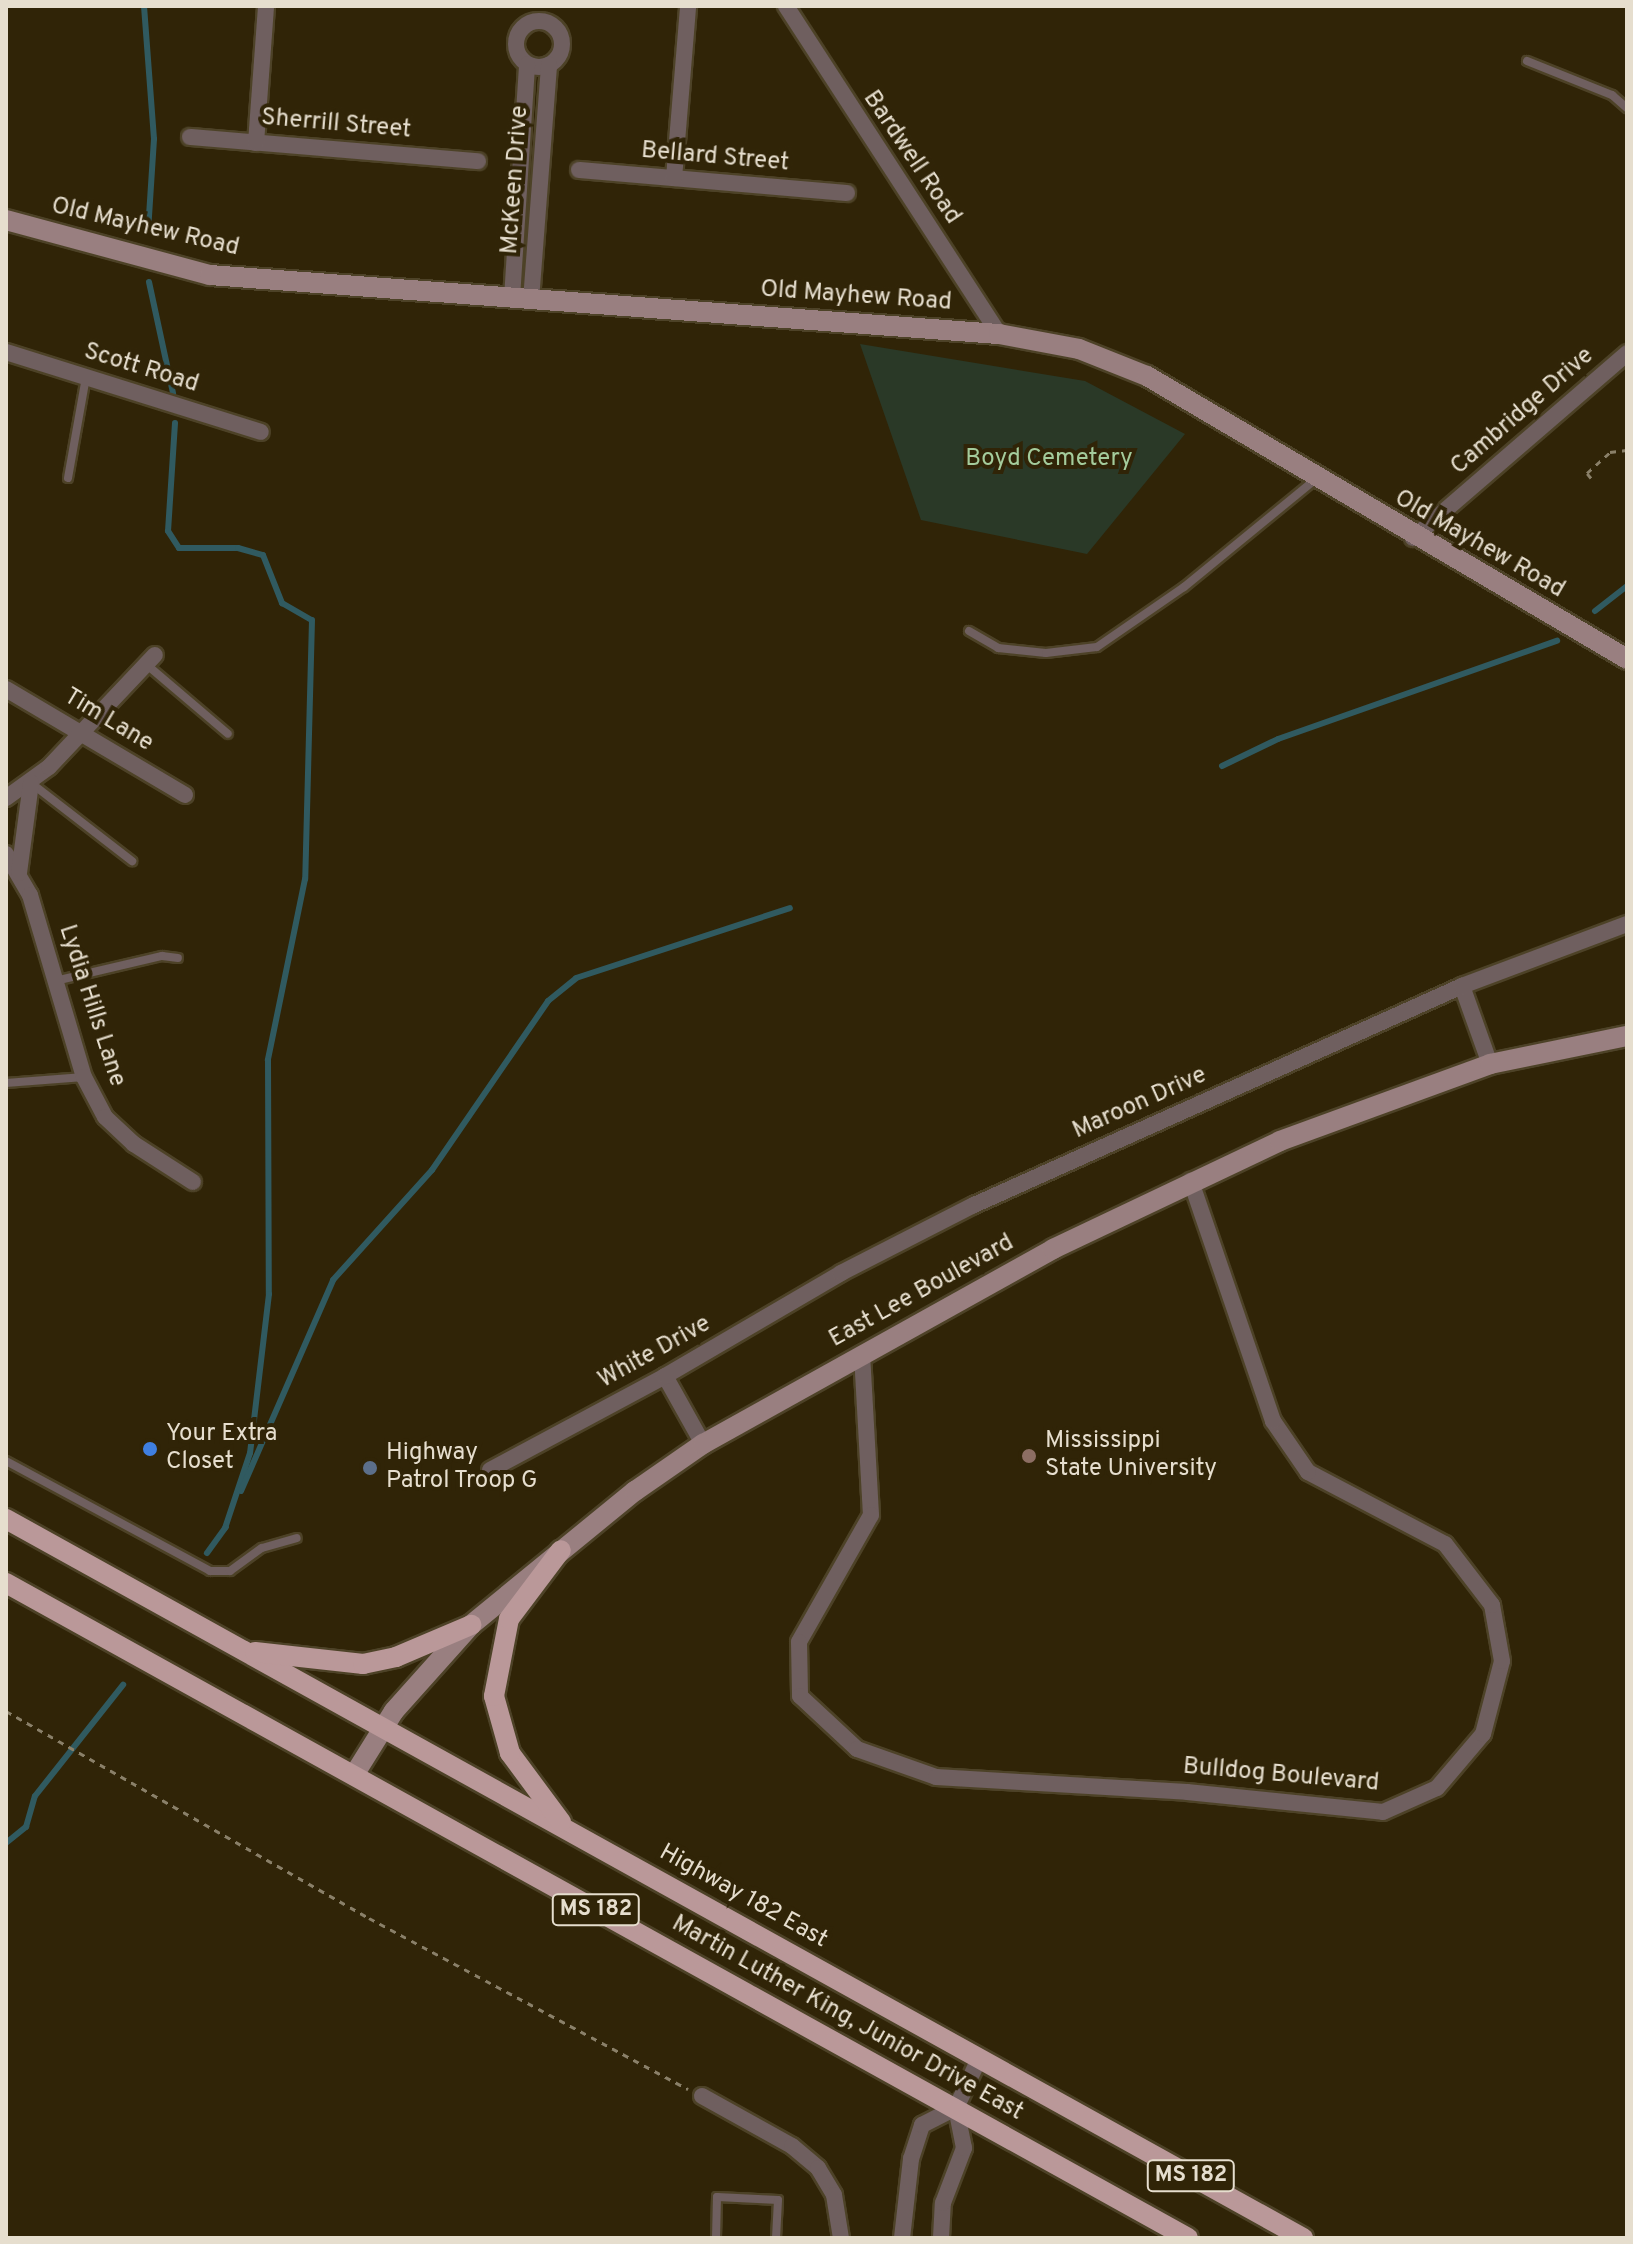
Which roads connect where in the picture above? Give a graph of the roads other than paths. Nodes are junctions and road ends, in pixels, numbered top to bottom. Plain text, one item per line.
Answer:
1 (266, 6) edge
2 (554, 6) edge
3 (688, 6) edge
4 (786, 6) edge
5 (530, 14) edge
6 (552, 24) junction
7 (1527, 61) dead end
8 (527, 64) junction
9 (549, 65) junction
10 (1627, 108) edge
11 (190, 137) dead end
12 (256, 143) junction
13 (478, 161) dead end
14 (579, 170) dead end
15 (674, 178) junction
16 (847, 193) dead end
17 (6, 220) edge
18 (522, 299) junction
19 (999, 334) junction
20 (6, 352) edge
21 (1627, 353) edge
22 (86, 377) junction
23 (261, 432) dead end
24 (68, 478) dead end
25 (1317, 479) junction
26 (1413, 538) junction
27 (969, 631) dead end
28 (1626, 658) edge
29 (151, 660) joint
30 (6, 689) edge
31 (82, 732) junction
32 (228, 734) dead end
33 (31, 783) junction
34 (185, 795) dead end
35 (6, 798) edge
36 (6, 854) edge
37 (132, 861) dead end
38 (19, 873) junction
39 (1627, 924) edge
40 (178, 958) dead end
41 (55, 981) junction
42 (1462, 986) junction
43 (1627, 1036) edge
44 (1490, 1064) junction
45 (84, 1077) junction
46 (6, 1083) edge
47 (1191, 1181) junction
48 (193, 1182) dead end
49 (841, 1273) joint
50 (862, 1354) junction
51 (665, 1376) junction
52 (703, 1444) junction
53 (6, 1461) edge
54 (490, 1470) dead end
55 (6, 1519) edge
56 (297, 1538) dead end
57 (561, 1550) junction
58 (6, 1583) edge
59 (471, 1625) junction
60 (234, 1647) junction
61 (380, 1729) junction
62 (354, 1775) junction
63 (568, 1831) junction
64 (979, 2059) junction
65 (702, 2096) road end
66 (956, 2108) junction
67 (716, 2238) edge
68 (776, 2238) edge
69 (841, 2238) edge
70 (902, 2238) edge
71 (941, 2238) edge
72 (1188, 2238) edge
73 (1303, 2238) edge

1 - 12 street
2 - 6 street, McKeen Drive
3 - 15 street
4 - 19 street, Bardwell Road
5 - 6 street, McKeen Drive
5 - 8 street, McKeen Drive
6 - 9 street, McKeen Drive
7 - 10 lane
8 - 9 street
8 - 18 street, McKeen Drive
9 - 18 street, McKeen Drive
11 - 12 street, Sherrill Street
12 - 13 street, Sherrill Street
14 - 15 street, Bellard Street
15 - 16 street, Bellard Street
17 - 18 street, Old Mayhew Road
18 - 19 street, Old Mayhew Road
19 - 25 street, Old Mayhew Road
20 - 22 street, Scott Road
21 - 26 street, Cambridge Drive
22 - 23 street, Scott Road
22 - 24 lane
25 - 26 street, Old Mayhew Road
25 - 27 lane
26 - 28 street, Old Mayhew Road
29 - 31 street
29 - 32 lane
30 - 31 street, Tim Lane
31 - 33 street
31 - 34 street, Tim Lane
33 - 35 street
33 - 37 lane
33 - 38 street
36 - 38 street, Lydia Hills Lane
38 - 41 street, Lydia Hills Lane
39 - 42 street, Maroon Drive
40 - 41 lane
41 - 45 street, Lydia Hills Lane
42 - 44 street
42 - 49 street, Maroon Drive
43 - 44 street, East Lee Boulevard
44 - 47 street, East Lee Boulevard
45 - 46 lane
45 - 48 street, Lydia Hills Lane
47 - 50 street, East Lee Boulevard
47 - 50 street, Bulldog Boulevard
49 - 51 street, White Drive
50 - 52 street, East Lee Boulevard
51 - 52 street
51 - 54 street, White Drive
52 - 57 street, East Lee Boulevard
53 - 56 lane
55 - 60 main road, MS 182
57 - 59 street, East Lee Boulevard
57 - 63 main road
58 - 62 main road, MS 182
59 - 60 main road
59 - 61 street, East Lee Boulevard
60 - 61 main road, MS 182
61 - 62 street, East Lee Boulevard
61 - 63 main road, Highway 182 East / MS 182
62 - 66 main road, Martin Luther King, Junior Drive East / MS 182
63 - 64 main road, Highway 182 East / MS 182
64 - 66 street
64 - 73 main road, Highway 182 East / MS 182
65 - 69 street
66 - 70 street
66 - 71 street
66 - 72 main road, Martin Luther King, Junior Drive East / MS 182
67 - 68 lane

